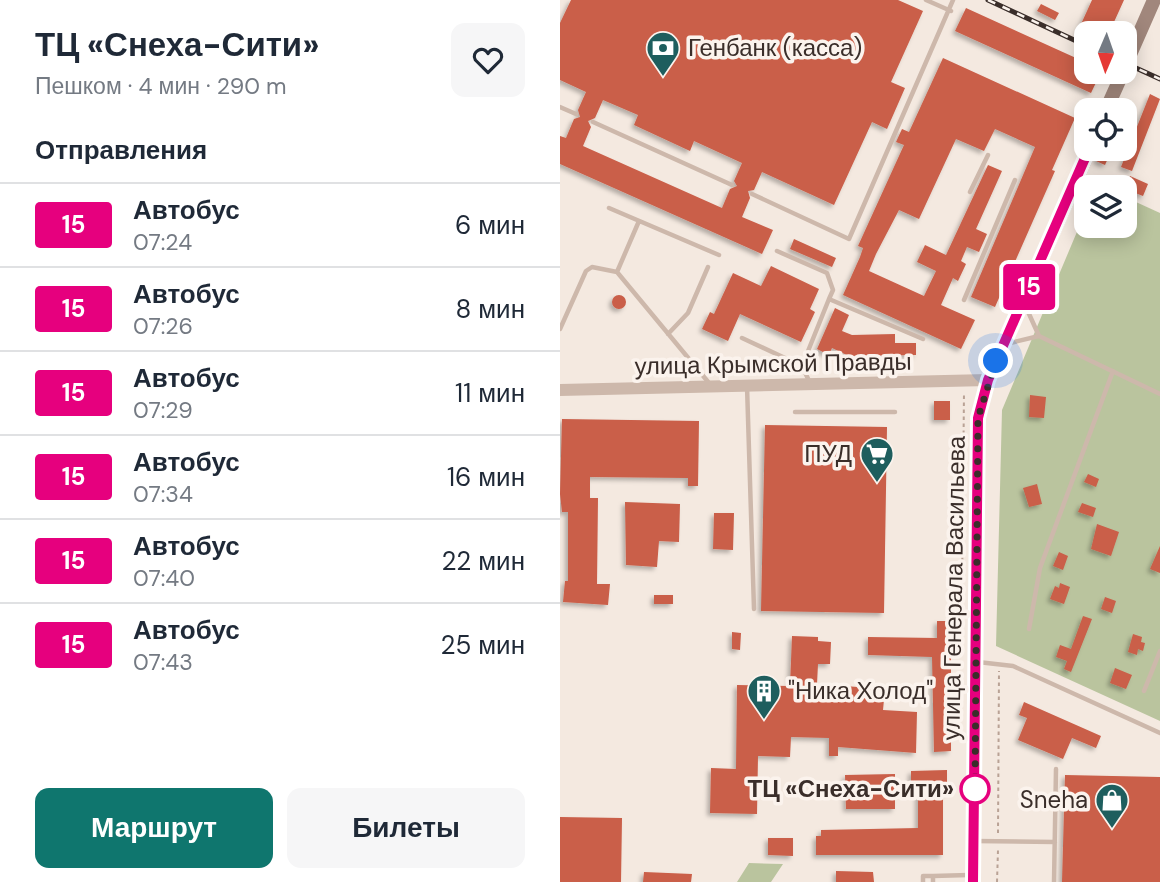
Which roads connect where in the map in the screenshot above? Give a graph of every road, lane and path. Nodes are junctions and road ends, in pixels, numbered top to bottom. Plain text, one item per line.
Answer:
1 (926, 0) edge
2 (953, 0) edge
3 (1154, 0) edge
4 (951, 11) junction
5 (1138, 36) edge
6 (560, 107) edge
7 (576, 114) dead end
8 (593, 122) dead end
9 (988, 155) dead end
10 (1085, 161) edge
11 (1015, 180) dead end
12 (732, 185) dead end
13 (970, 192) dead end
14 (752, 194) dead end
15 (609, 208) dead end
16 (639, 221) junction
17 (777, 251) dead end
18 (719, 255) dead end
19 (708, 267) dead end
20 (617, 272) junction
21 (829, 299) junction
22 (964, 300) dead end
23 (1023, 300) junction
24 (560, 329) edge
25 (668, 334) junction
26 (1039, 336) junction
27 (742, 338) dead end
28 (923, 339) dead end
29 (1005, 344) dead end
30 (802, 366) junction
31 (1113, 371) junction
32 (965, 380) junction
33 (988, 380) junction
34 (810, 384) junction
35 (747, 385) junction
36 (712, 386) junction
37 (560, 390) edge
38 (1160, 394) edge
39 (796, 412) dead end
40 (895, 412) dead end
41 (962, 595) dead end
42 (754, 609) dead end
43 (1028, 629) dead end
44 (1160, 650) edge
45 (977, 662) junction
46 (999, 670) dead end
47 (1144, 691) dead end
48 (1160, 733) edge
49 (1056, 769) dead end
50 (998, 834) dead end
51 (974, 841) junction
52 (1055, 842) junction
53 (998, 849) dead end
54 (933, 879) edge
55 (948, 879) edge
56 (973, 879) edge
57 (923, 882) edge
58 (997, 882) edge
59 (1054, 882) edge

1 - 4 lane
2 - 4 lane
3 - 5 main road
4 - 14 lane
6 - 7 lane
8 - 12 lane
9 - 13 lane
10 - 23 main road, улица Генерала Васильева
11 - 22 lane
15 - 16 lane
16 - 18 lane
16 - 20 lane
17 - 21 lane
19 - 25 lane
20 - 24 lane
20 - 25 lane
21 - 28 lane
21 - 30 lane
23 - 26 lane
23 - 33 main road, улица Генерала Васильева
25 - 36 lane
26 - 29 lane
26 - 31 lane
27 - 30 lane
30 - 34 lane
31 - 38 lane
31 - 43 lane
32 - 33 street, улица Крымской Правды
32 - 34 street, улица Крымской Правды
32 - 41 path
33 - 45 main road, улица Генерала Васильева
34 - 35 street, улица Крымской Правды
35 - 36 street, улица Крымской Правды
35 - 42 lane
36 - 37 street, улица Крымской Правды
39 - 40 lane
44 - 47 lane
45 - 48 lane
45 - 51 main road, улица Генерала Васильева
46 - 50 path
49 - 52 lane
51 - 52 lane
51 - 56 main road, улица Генерала Васильева
52 - 59 lane
53 - 58 path
54 - 55 lane
54 - 57 lane
55 - 56 lane

